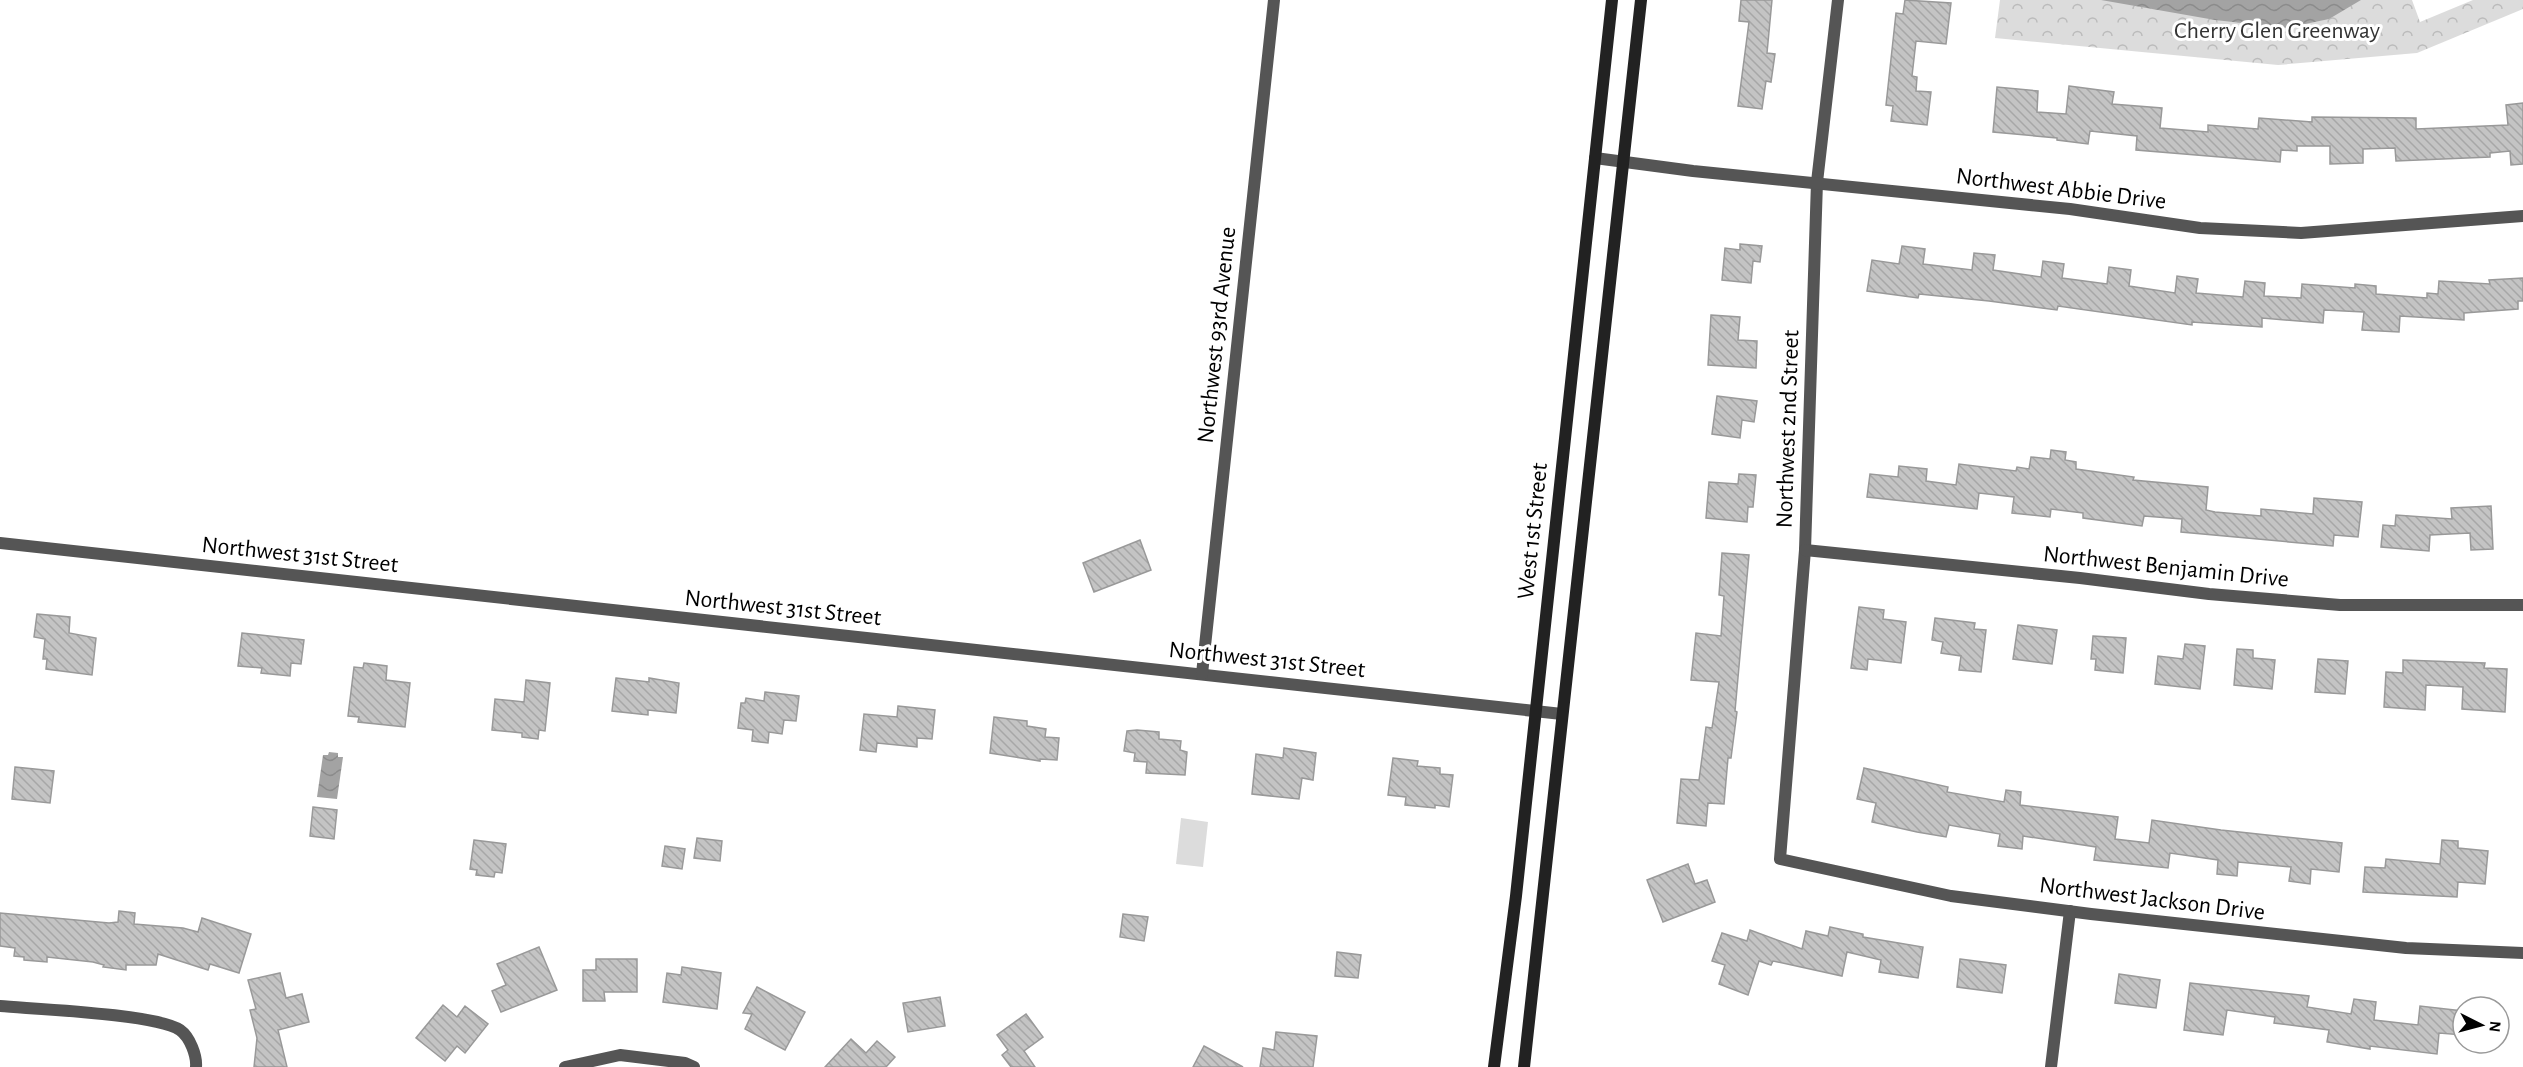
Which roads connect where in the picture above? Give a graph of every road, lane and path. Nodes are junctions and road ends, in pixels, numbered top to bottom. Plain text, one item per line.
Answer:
1 (1275, 0) edge
2 (1612, 0) edge
3 (1641, 0) edge
4 (1838, 0) edge
5 (1595, 158) junction
6 (1622, 160) junction
7 (1817, 182) junction
8 (2523, 216) edge
9 (0, 543) edge
10 (1805, 550) junction
11 (2523, 605) edge
12 (1202, 674) junction
13 (1534, 712) junction
14 (1562, 714) junction
15 (1780, 859) joint
16 (2070, 911) junction
17 (2523, 953) edge
18 (0, 1006) edge
19 (196, 1067) edge
20 (565, 1067) edge
21 (694, 1067) edge
22 (1494, 1067) edge
23 (1524, 1067) edge
24 (2051, 1067) edge

1 - 12 street, Northwest 93rd Avenue
2 - 5 main road, West 1st Street
3 - 6 main road, West 1st Street
4 - 7 street, Northwest 2nd Street
5 - 6 street, Northwest Abbie Drive
5 - 13 main road, West 1st Street
6 - 7 street, Northwest Abbie Drive
6 - 14 main road, West 1st Street
7 - 8 street, Northwest Abbie Drive
7 - 10 street, Northwest 2nd Street
9 - 12 street, Northwest 31st Street
10 - 11 street, Northwest Benjamin Drive
10 - 15 street, Northwest 2nd Street
12 - 13 street, Northwest 31st Street
13 - 14 street, Northwest 31st Street
13 - 22 main road, West 1st Street
14 - 23 main road, West 1st Street
15 - 16 street, Northwest Jackson Drive
16 - 17 street, Northwest Jackson Drive
16 - 24 street
18 - 19 street
20 - 21 street

